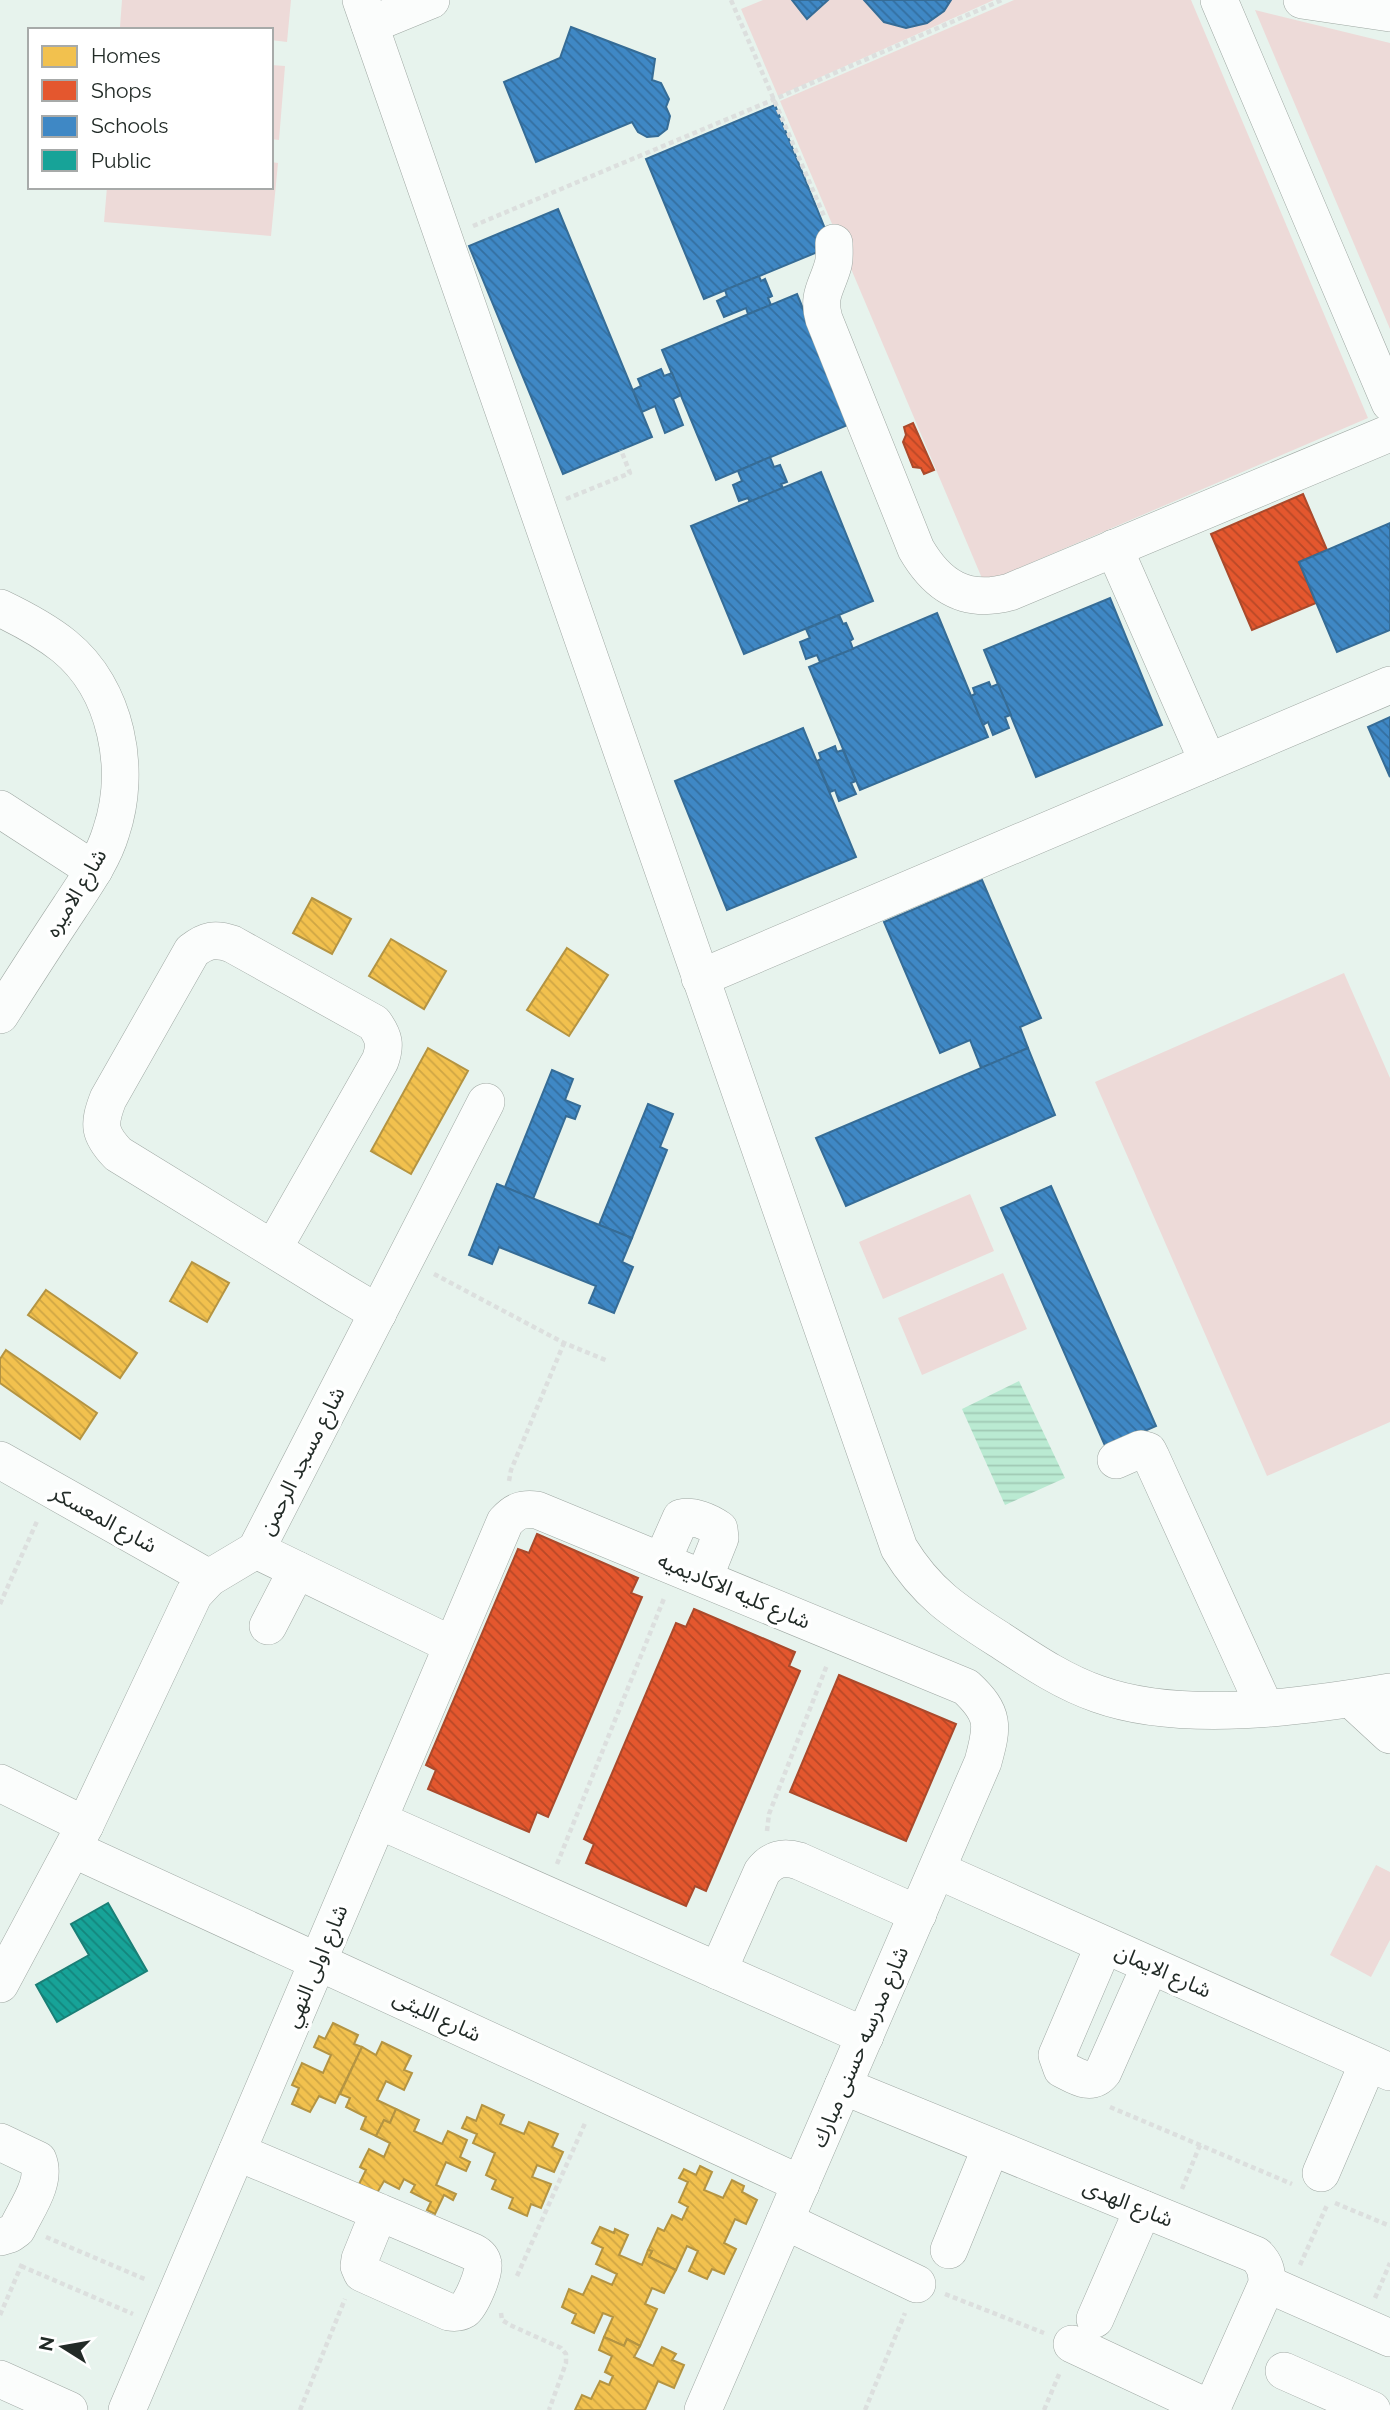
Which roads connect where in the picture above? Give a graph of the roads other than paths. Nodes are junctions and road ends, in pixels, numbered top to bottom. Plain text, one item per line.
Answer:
1 (431, 0) edge
2 (1219, 0) edge
3 (1302, 0) edge
4 (365, 13) edge
5 (1390, 13) edge
6 (834, 243) road end
7 (1390, 403) edge
8 (1390, 433) edge
9 (1114, 548) junction
10 (0, 608) edge
11 (1390, 685) edge
12 (1208, 762) junction
13 (0, 808) edge
14 (93, 870) junction
15 (700, 978) junction
16 (0, 1015) edge
17 (486, 1102) dead end
18 (272, 1249) junction
19 (378, 1313) junction
20 (0, 1460) edge
21 (1116, 1460) dead end
22 (515, 1516) joint
23 (256, 1550) junction
24 (298, 1570) junction
25 (209, 1578) junction
26 (268, 1626) dead end
27 (452, 1645) junction
28 (966, 1687) joint
29 (1390, 1692) edge
30 (1351, 1699) junction
31 (1265, 1708) junction
32 (1390, 1735) edge
33 (0, 1783) edge
34 (378, 1820) junction
35 (79, 1837) junction
36 (937, 1870) junction
37 (918, 1914) junction
38 (1104, 1945) junction
39 (318, 1962) junction
40 (1150, 1966) junction
41 (718, 1971) junction
42 (0, 1984) edge
43 (865, 2036) junction
44 (1379, 2068) edge
45 (843, 2086) junction
46 (0, 2142) edge
47 (991, 2147) junction
48 (237, 2152) junction
49 (801, 2184) junction
50 (1313, 2185) road end
51 (379, 2212) junction
52 (1156, 2214) junction
53 (785, 2221) junction
54 (18, 2235) edge
55 (949, 2250) dead end
56 (917, 2284) road end
57 (1266, 2284) junction
58 (1390, 2338) edge
59 (1284, 2371) dead end
60 (0, 2379) edge
61 (69, 2410) edge
62 (127, 2410) edge
63 (703, 2410) edge
64 (1212, 2410) edge
65 (1372, 2410) edge

1 - 4 street
2 - 7 street
3 - 5 street
4 - 15 street
6 - 9 street
8 - 9 street
9 - 12 street
10 - 14 street, شارع الاميره
11 - 12 street
12 - 15 street
13 - 14 street
14 - 16 street, شارع الاميره
15 - 31 street
17 - 19 street, شارع مسجد الرحمن
18 - 18 street
18 - 19 street
19 - 23 street, شارع مسجد الرحمن
20 - 25 street, شارع المعسكر
21 - 31 street
22 - 27 street, شارع اولى النهي
22 - 28 street, شارع كليه الاكاديميه
23 - 24 street
23 - 25 street, شارع مسجد الرحمن
24 - 26 street
24 - 27 street
25 - 35 street, شارع مسجد الرحمن
27 - 34 street, شارع اولى النهي
28 - 36 street, شارع مدرسه حسنى مبارك
29 - 30 street
30 - 31 street
30 - 32 street
33 - 35 street, شارع الليثى
34 - 39 street, شارع اولى النهي
34 - 41 street
35 - 39 street, شارع الليثى
35 - 42 street, شارع مسجد الرحمن
36 - 37 street, شارع مدرسه حسنى مبارك
36 - 38 street, شارع الايمان
37 - 41 street
37 - 43 street, شارع مدرسه حسنى مبارك
38 - 40 street, شارع الايمان
38 - 40 street
39 - 48 street, شارع اولى النهي
39 - 49 street, شارع الليثى
40 - 44 street, شارع الايمان
41 - 43 street
43 - 45 street, شارع مدرسه حسنى مبارك
44 - 50 street
45 - 47 street, شارع الهدى
45 - 49 street, شارع مدرسه حسنى مبارك
46 - 54 street
47 - 52 street, شارع الهدى
47 - 55 street
48 - 51 street
48 - 62 street, شارع اولى النهي
49 - 53 street, شارع مدرسه حسنى مبارك
51 - 51 street
52 - 57 street, شارع الهدى
52 - 64 street
53 - 56 street
53 - 63 street, شارع مدرسه حسنى مبارك
57 - 58 street
57 - 64 street
59 - 65 street
60 - 61 street

